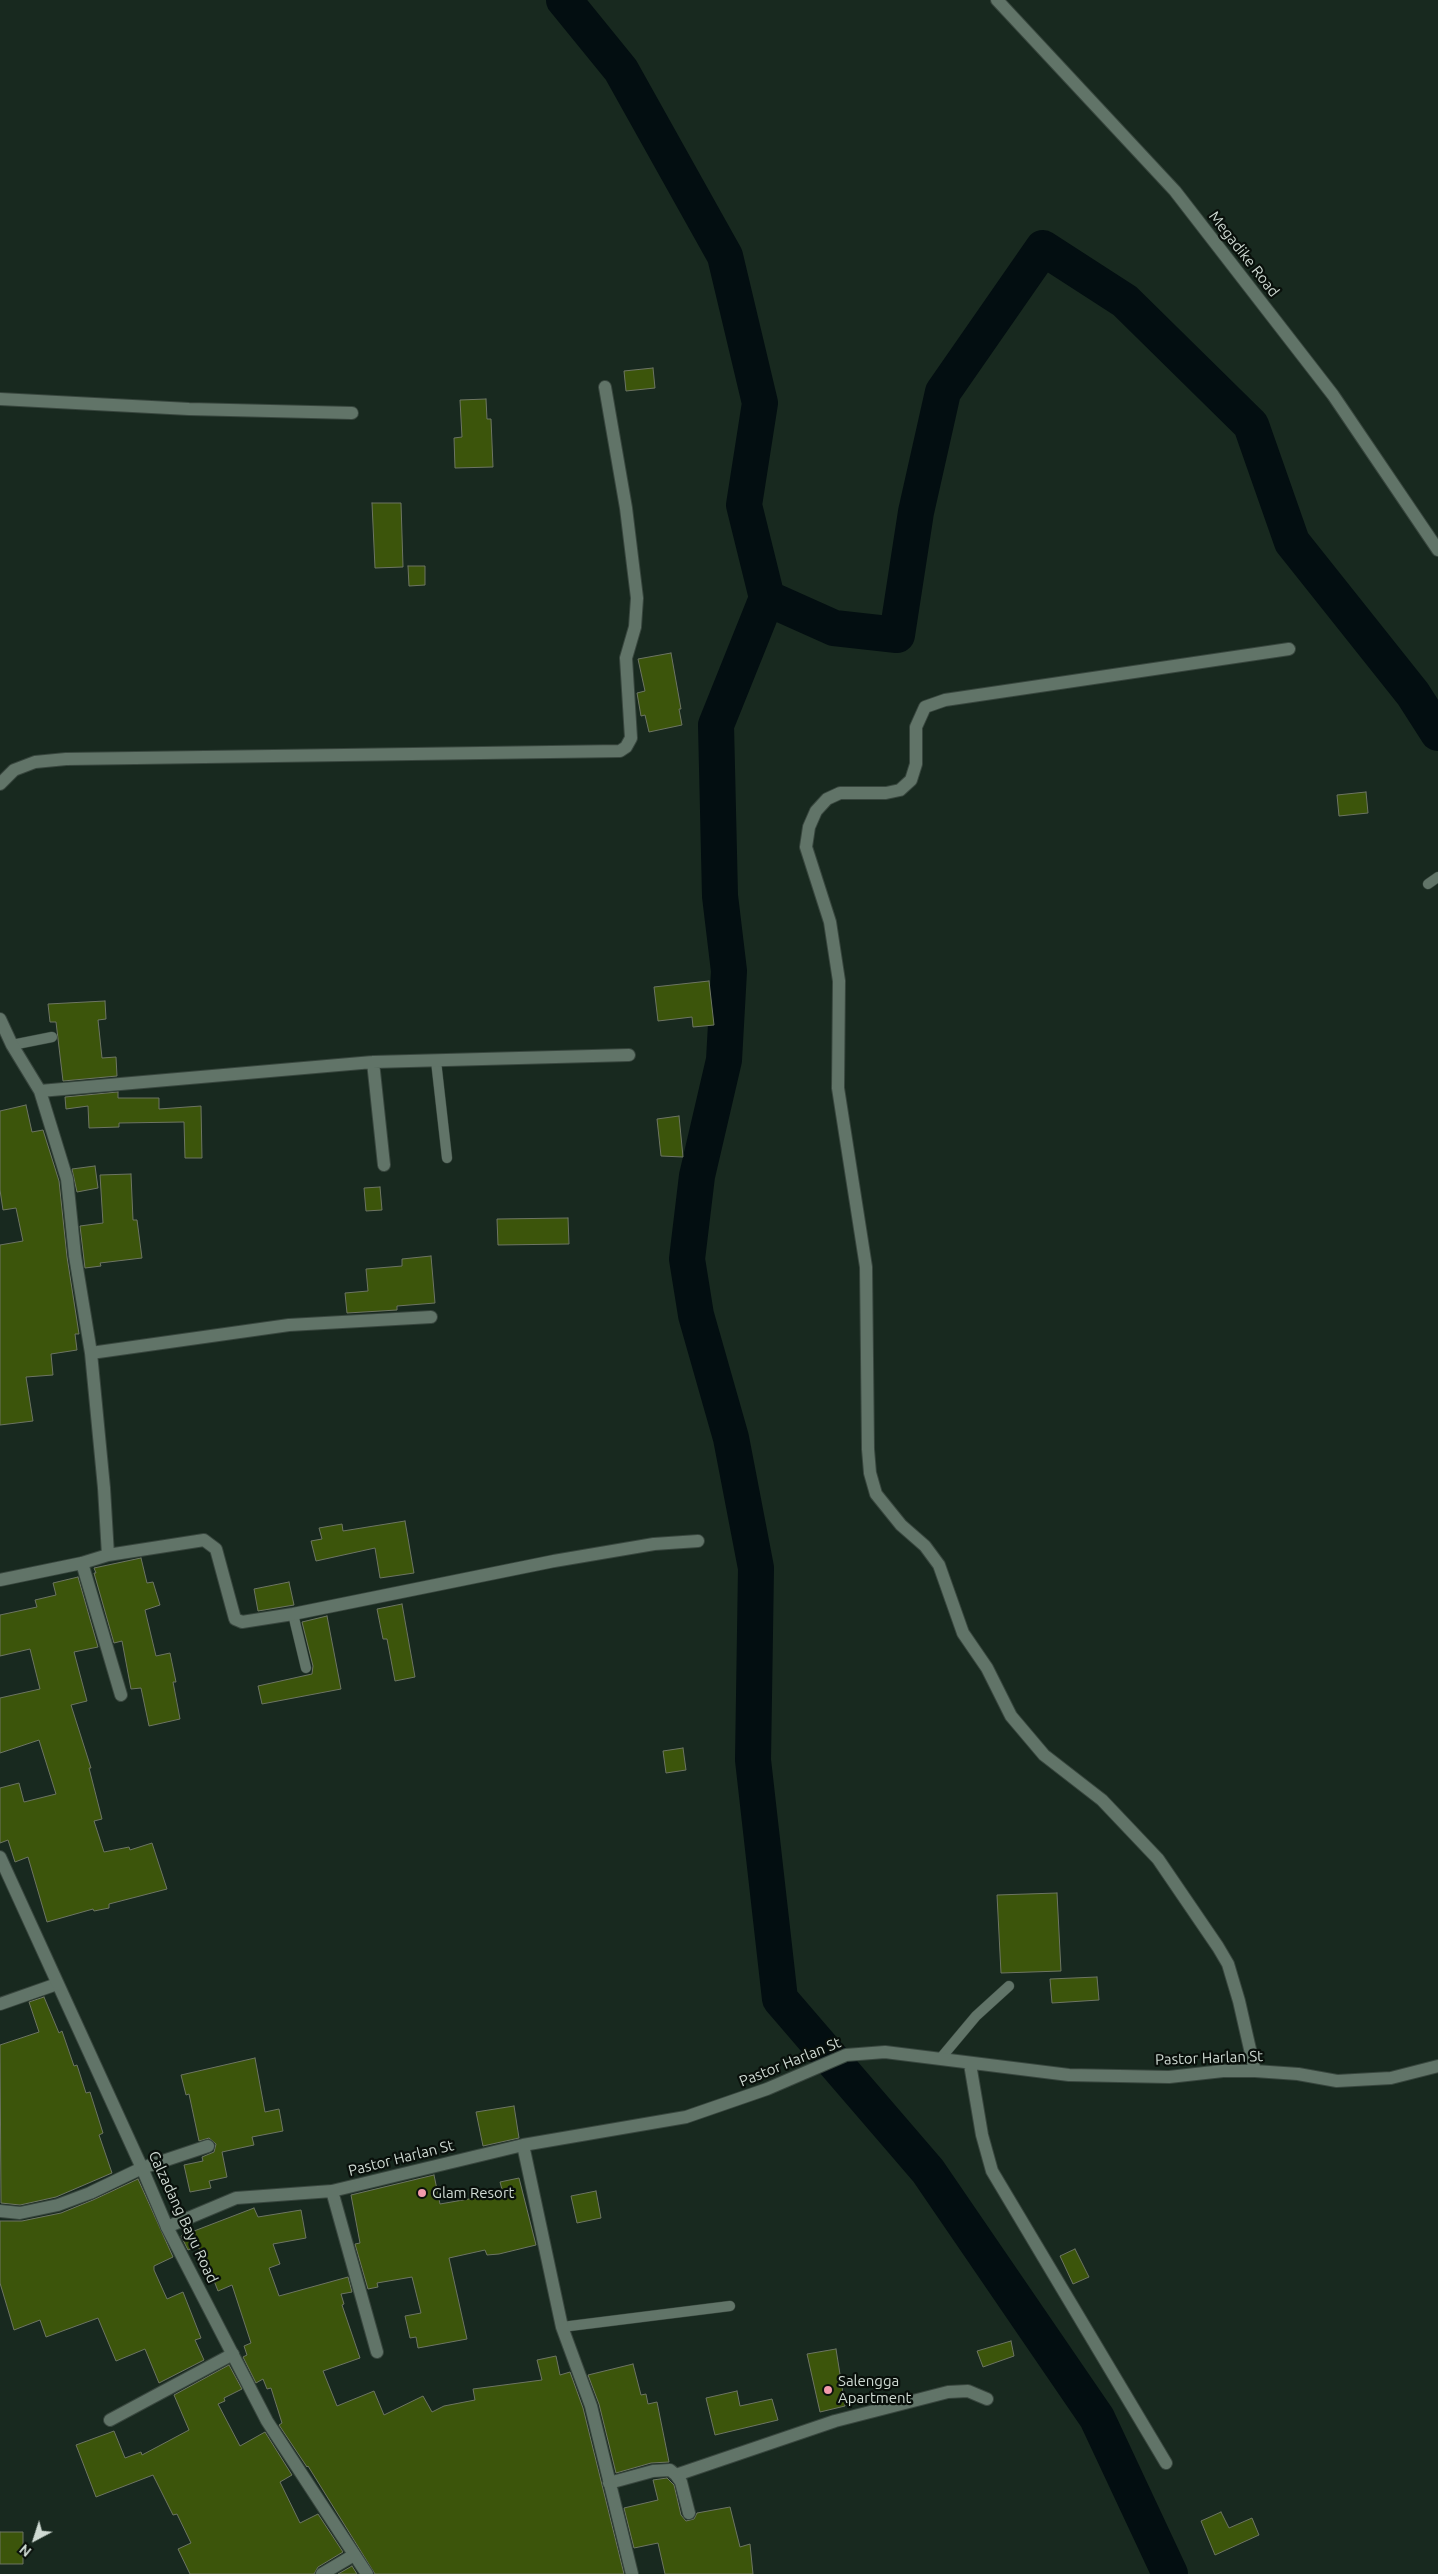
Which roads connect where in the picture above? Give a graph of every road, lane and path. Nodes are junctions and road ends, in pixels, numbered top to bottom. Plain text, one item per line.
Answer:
1 (997, 0) edge
2 (605, 387) dead end
3 (0, 399) edge
4 (352, 413) dead end
5 (1438, 550) edge
6 (1289, 649) dead end
7 (0, 784) edge
8 (1438, 877) edge
9 (1428, 884) dead end
10 (0, 1019) edge
11 (52, 1036) dead end
12 (12, 1045) junction
13 (629, 1055) dead end
14 (436, 1061) junction
15 (373, 1062) junction
16 (40, 1091) junction
17 (447, 1158) dead end
18 (384, 1165) dead end
19 (431, 1317) dead end
20 (90, 1353) junction
21 (698, 1541) dead end
22 (108, 1555) junction
23 (82, 1563) junction
24 (0, 1580) edge
25 (292, 1614) junction
26 (306, 1668) dead end
27 (121, 1695) dead end
28 (0, 1857) edge
29 (57, 1984) junction
30 (1009, 1986) dead end
31 (0, 2004) edge
32 (940, 2058) junction
33 (970, 2064) junction
34 (1438, 2066) edge
35 (1255, 2070) junction
36 (523, 2145) junction
37 (208, 2146) dead end
38 (142, 2168) junction
39 (332, 2191) junction
40 (0, 2211) edge
41 (167, 2227) junction
42 (730, 2306) dead end
43 (562, 2326) junction
44 (377, 2352) dead end
45 (233, 2354) junction
46 (987, 2399) dead end
47 (110, 2420) dead end
48 (1166, 2463) dead end
49 (676, 2475) junction
50 (610, 2483) junction
51 (689, 2513) dead end
52 (354, 2555) junction
53 (322, 2574) edge
54 (367, 2574) edge
55 (632, 2574) edge

1 - 5 street, Megadike Road
2 - 7 street
3 - 4 street
6 - 35 street
8 - 9 lane
10 - 12 street
11 - 12 lane
12 - 16 street
13 - 14 street
14 - 15 street
14 - 17 lane
15 - 16 street
15 - 18 street
16 - 20 street
19 - 20 street
20 - 22 street
21 - 25 street
22 - 23 street
22 - 25 street
23 - 24 street
23 - 27 street
25 - 26 lane
28 - 29 street, Calzadang Bayu Road
29 - 31 street
29 - 38 street, Calzadang Bayu Road
30 - 32 lane
32 - 33 street, Pastor Harlan St
32 - 36 street, Pastor Harlan St
33 - 35 street, Pastor Harlan St
33 - 48 street
34 - 35 street, Pastor Harlan St
36 - 39 street, Pastor Harlan St
36 - 43 street
37 - 38 street
38 - 40 street
38 - 41 street, Calzadang Bayu Road
39 - 41 street, Pastor Harlan St
39 - 44 street
41 - 45 street, Calzadang Bayu Road
42 - 43 lane
43 - 50 street
45 - 47 street
45 - 52 street, Calzadang Bayu Road
46 - 49 street
49 - 50 street
49 - 51 street
50 - 55 street
52 - 53 street
52 - 54 street, Calzadang Bayu Road

